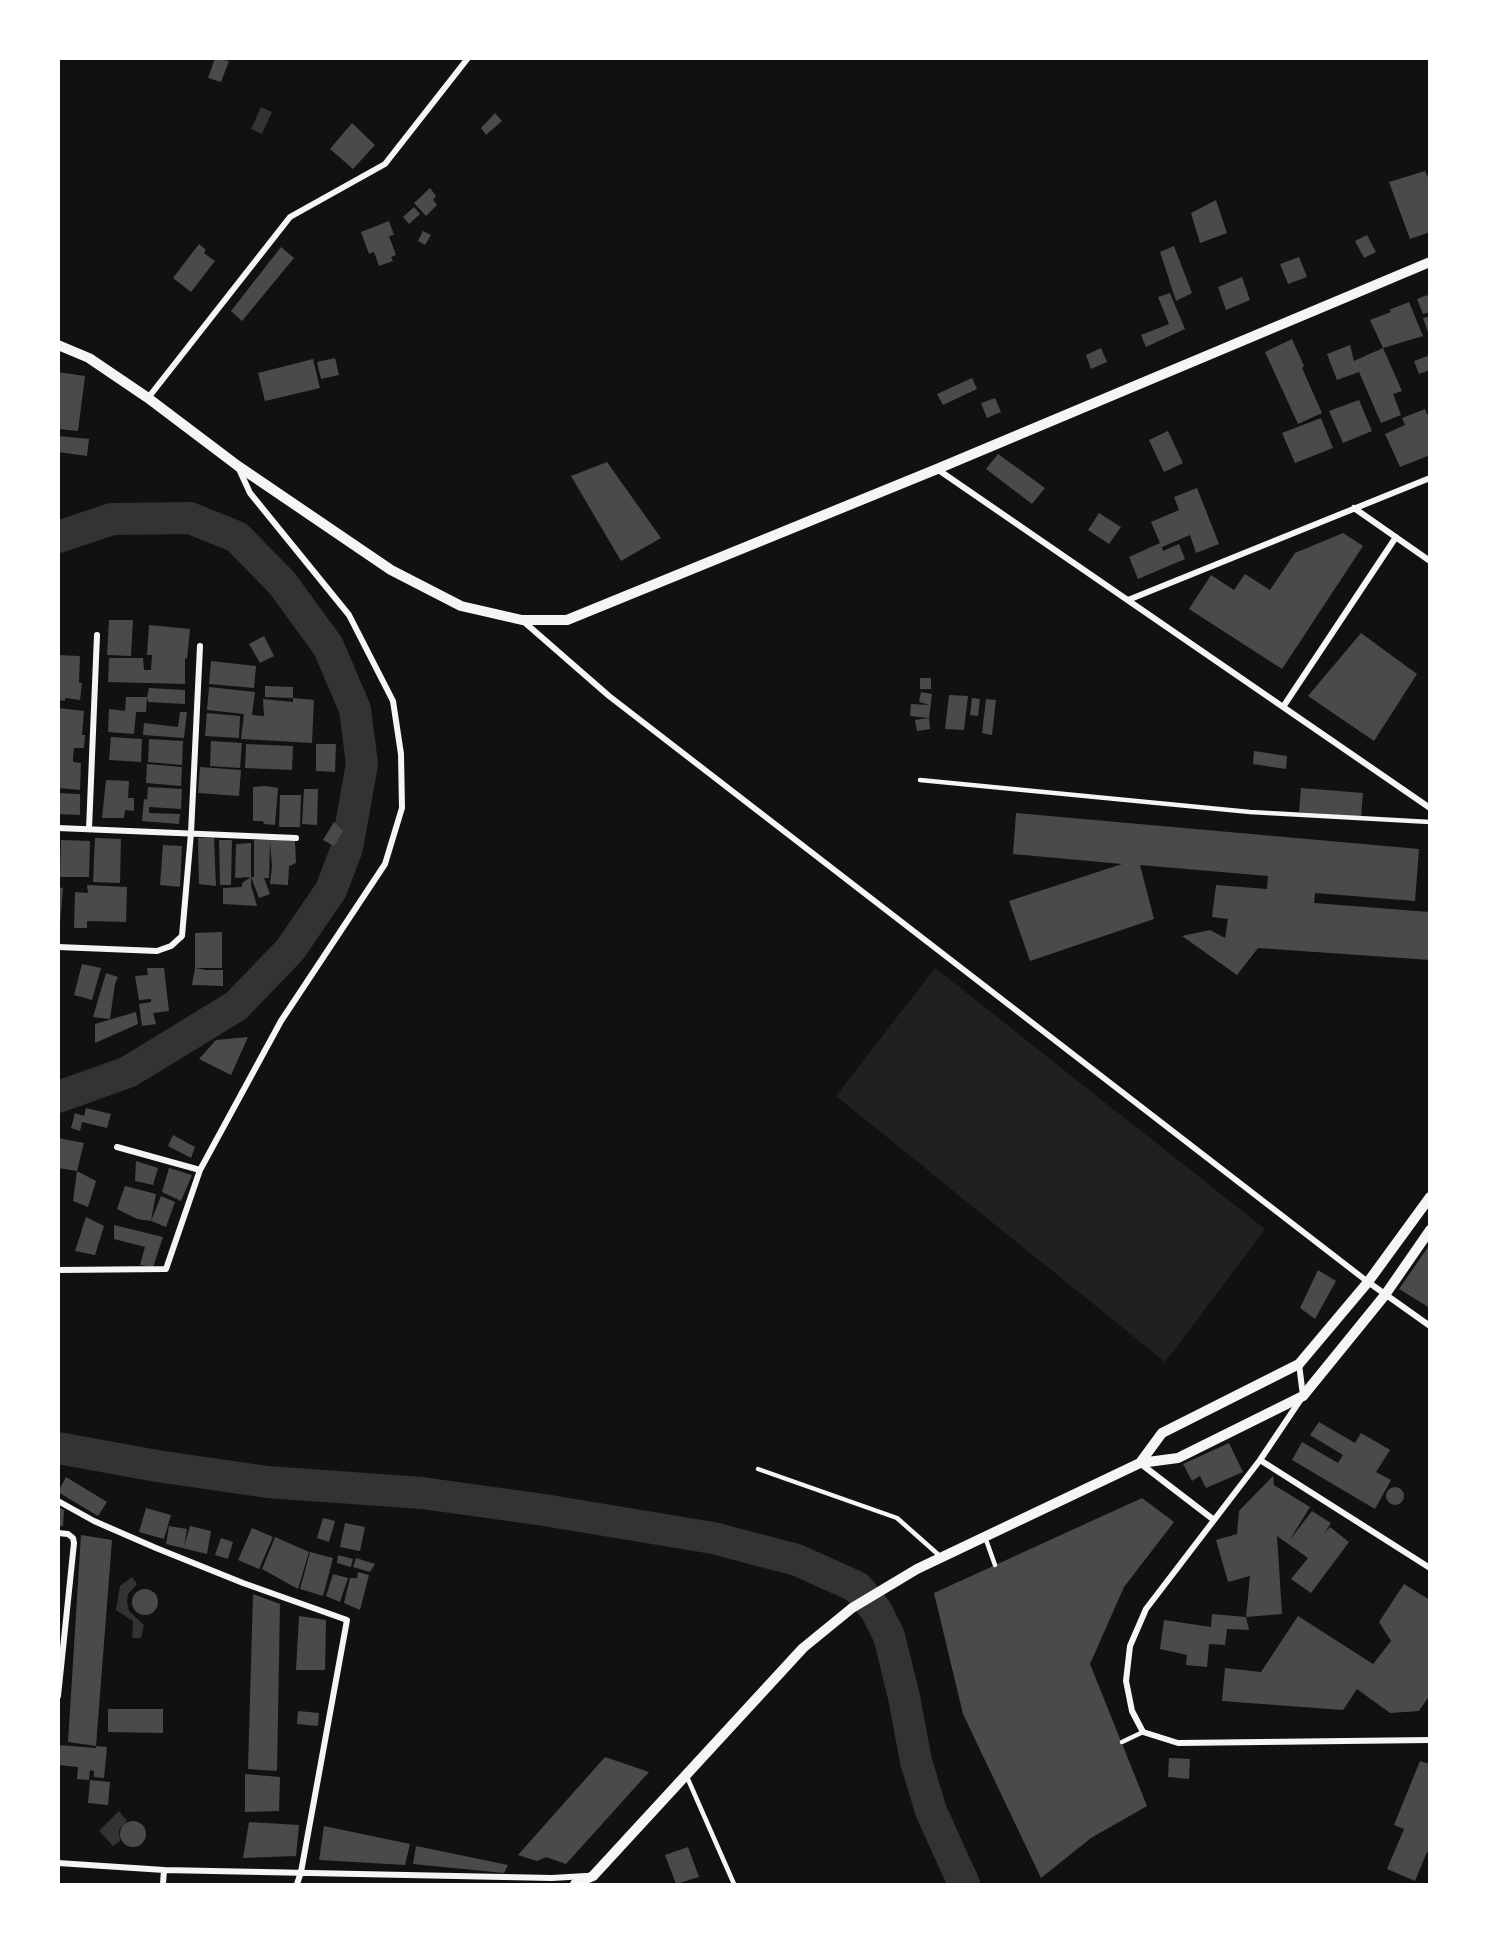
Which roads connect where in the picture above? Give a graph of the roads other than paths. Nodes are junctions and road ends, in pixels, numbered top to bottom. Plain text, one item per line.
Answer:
1 (468, 58) edge
2 (1430, 262) edge
3 (58, 345) edge
4 (148, 398) junction
5 (238, 466) junction
6 (937, 469) junction
7 (1430, 478) edge
8 (1354, 508) junction
9 (1396, 537) junction
10 (1430, 561) edge
11 (1128, 600) junction
12 (522, 620) junction
13 (98, 635) dead end
14 (200, 646) dead end
15 (1283, 707) junction
16 (920, 780) dead end
17 (1430, 808) edge
18 (1430, 822) edge
19 (58, 828) edge
20 (89, 829) junction
21 (191, 833) junction
22 (296, 838) dead end
23 (58, 947) edge
24 (117, 1147) dead end
25 (200, 1170) junction
26 (1430, 1197) edge
27 (1430, 1230) edge
28 (58, 1270) edge
29 (1368, 1282) junction
30 (1385, 1295) junction
31 (1430, 1326) edge
32 (1299, 1364) junction
33 (1303, 1396) junction
34 (1260, 1460) junction
35 (1140, 1463) junction
36 (758, 1468) dead end
37 (58, 1501) edge
38 (1214, 1520) junction
39 (58, 1533) edge
40 (985, 1536) junction
41 (941, 1557) junction
42 (995, 1565) dead end
43 (1430, 1568) edge
44 (58, 1696) edge
45 (1143, 1732) junction
46 (1430, 1740) edge
47 (1122, 1742) dead end
48 (686, 1775) junction
49 (58, 1863) edge
50 (164, 1870) junction
51 (301, 1872) junction
52 (592, 1880) edge
53 (163, 1884) edge
54 (297, 1884) edge
55 (574, 1884) edge
56 (734, 1884) edge

1 - 4 street
2 - 6 street
3 - 4 street
4 - 5 street
5 - 12 street
5 - 25 street
6 - 11 street
6 - 12 street
7 - 8 street
8 - 9 street
8 - 11 street
9 - 10 street
9 - 15 street
11 - 15 street
12 - 29 street
13 - 20 street
14 - 21 street
15 - 17 street
16 - 18 lane
19 - 20 street
20 - 21 street
21 - 22 street
21 - 23 street
24 - 25 street
25 - 28 street
26 - 29 street
27 - 30 street
29 - 30 street
29 - 32 street
30 - 31 street
30 - 33 street
32 - 33 street
32 - 35 street
33 - 34 street
33 - 35 street
34 - 38 street
34 - 43 street
35 - 38 street
35 - 40 street
36 - 41 lane
37 - 51 street
38 - 45 street
39 - 44 street
40 - 41 street
40 - 42 lane
41 - 48 street
45 - 46 street
45 - 47 lane
48 - 52 street
48 - 56 lane
49 - 50 street
50 - 51 street
50 - 53 street
51 - 52 street
51 - 54 street
52 - 55 street

